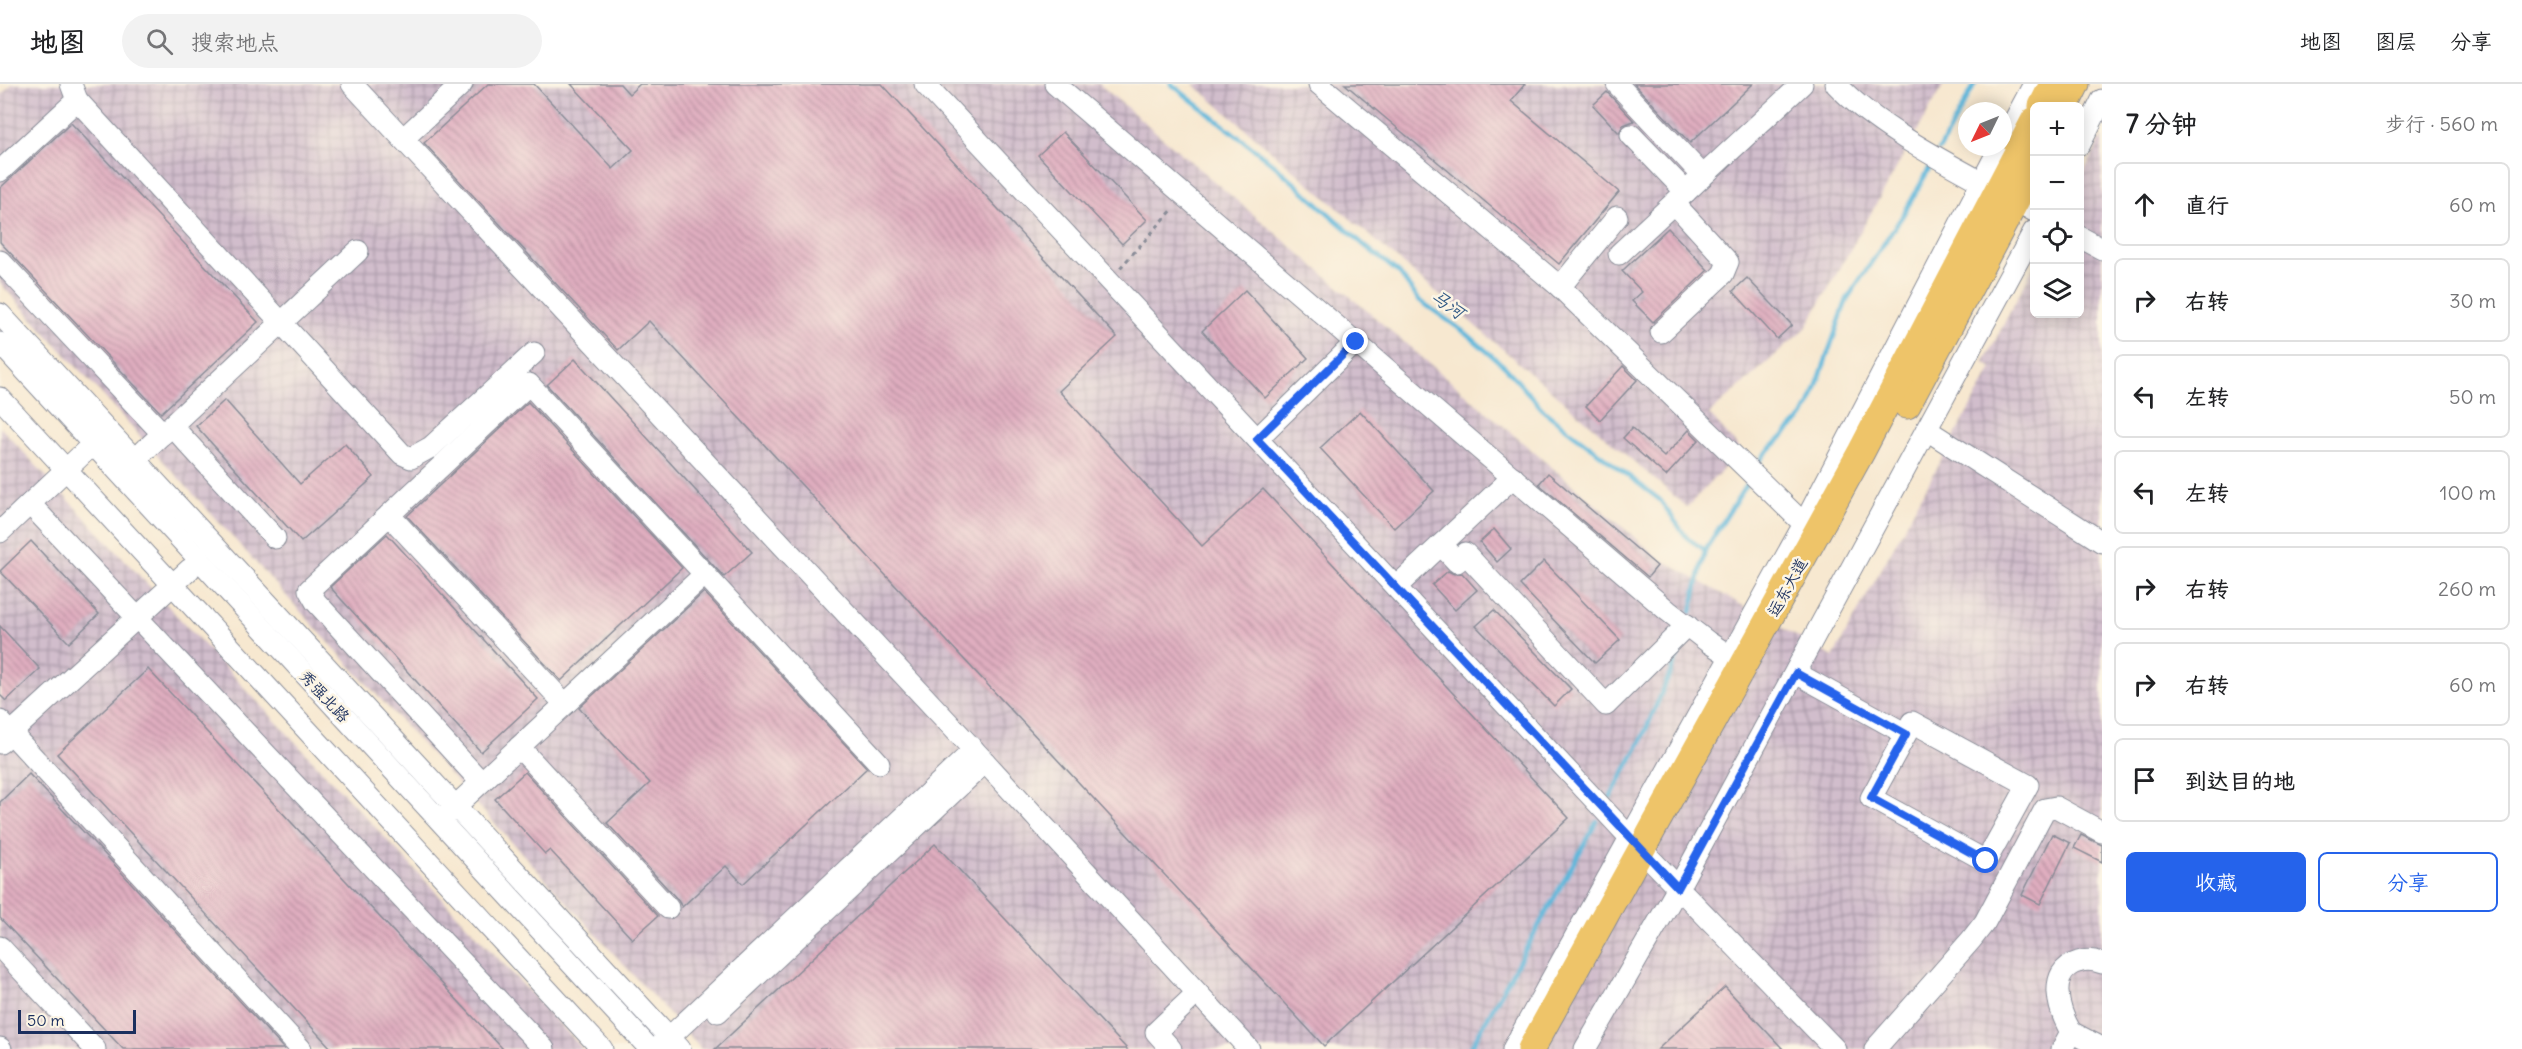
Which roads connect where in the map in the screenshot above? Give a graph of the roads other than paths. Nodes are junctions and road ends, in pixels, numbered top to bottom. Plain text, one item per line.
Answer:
1 (352, 84) edge
2 (462, 84) edge
3 (925, 84) edge
4 (1055, 84) edge
5 (1319, 84) edge
6 (1617, 84) edge
7 (1802, 84) edge
8 (1836, 84) edge
9 (2034, 84) edge
10 (2053, 84) edge
11 (2076, 84) edge
12 (74, 92) edge
13 (2102, 100) edge
14 (2044, 102) edge
15 (2067, 102) edge
16 (2012, 125) edge
17 (2030, 133) edge
18 (2084, 134) edge
19 (1631, 135) dead end
20 (403, 140) junction
21 (2001, 156) edge
22 (0, 171) edge
23 (2030, 171) edge
24 (1703, 176) junction
25 (2008, 196) edge
26 (1680, 198) junction
27 (1617, 217) dead end
28 (2030, 238) edge
29 (2084, 240) edge
30 (2102, 249) edge
31 (358, 251) dead end
32 (1618, 255) dead end
33 (0, 261) edge
34 (1560, 287) junction
35 (0, 314) edge
36 (281, 323) junction
37 (1661, 332) dead end
38 (1356, 342) junction
39 (0, 343) edge
40 (534, 353) dead end
41 (0, 363) edge
42 (0, 398) edge
43 (167, 430) junction
44 (1927, 430) junction
45 (1257, 439) junction
46 (88, 449) junction
47 (66, 470) junction
48 (122, 472) junction
49 (1513, 477) junction
50 (30, 504) junction
51 (389, 514) junction
52 (1804, 524) junction
53 (0, 532) edge
54 (275, 538) dead end
55 (2102, 542) edge
56 (1441, 545) junction
57 (190, 569) junction
58 (705, 574) junction
59 (173, 585) junction
60 (1395, 587) junction
61 (137, 618) junction
62 (1687, 625) junction
63 (1730, 656) junction
64 (1796, 673) junction
65 (565, 704) junction
66 (4, 732) edge
67 (1906, 734) junction
68 (519, 747) junction
69 (979, 756) junction
70 (879, 763) dead end
71 (481, 782) junction
72 (442, 819) junction
73 (2102, 832) edge
74 (1642, 850) junction
75 (1678, 888) junction
76 (668, 908) dead end
77 (0, 947) edge
78 (2102, 963) edge
79 (1197, 993) junction
80 (2066, 1040) edge
81 (672, 1047) edge
82 (2102, 1048) edge
83 (95, 1049) edge
84 (301, 1049) edge
85 (544, 1049) edge
86 (602, 1049) edge
87 (632, 1049) edge
88 (650, 1049) edge
89 (1171, 1049) edge
90 (1249, 1049) edge
91 (1513, 1049) edge
92 (1531, 1049) edge
93 (1551, 1049) edge
94 (1585, 1049) edge
95 (1834, 1049) edge
96 (1875, 1049) edge

1 - 20 street
2 - 20 street
3 - 45 street
4 - 38 street
5 - 34 street
6 - 24 street
7 - 24 street
8 - 25 street
9 - 16 street
10 - 14 main road
11 - 15 main road
12 - 22 street
12 - 36 street
13 - 18 street
17 - 25 main road, 运东大道
19 - 26 street
20 - 69 street
21 - 25 street
23 - 25 main road, 运东大道
24 - 26 street
25 - 52 street
25 - 74 main road, 运东大道
26 - 32 street
26 - 37 street
27 - 34 street
28 - 44 street
29 - 30 street
31 - 36 street
33 - 43 street
34 - 52 street
35 - 48 street
36 - 40 street
36 - 43 street
38 - 45 street
38 - 49 street
39 - 46 street, 秀强北路
41 - 46 street, 秀强北路
42 - 47 street
43 - 48 street
43 - 54 street
44 - 55 street
44 - 64 street
45 - 60 street
46 - 47 street
46 - 48 street, 秀强北路
47 - 50 street
47 - 59 street
48 - 57 street, 秀强北路
48 - 72 street, 秀强北路
49 - 56 street
49 - 62 street
50 - 53 street
50 - 61 street
51 - 58 street
51 - 65 street
51 - 71 street
52 - 63 street
56 - 60 street
56 - 62 street
57 - 59 street
57 - 72 street, 秀强北路
58 - 65 street
58 - 70 street
59 - 61 street
59 - 86 street
60 - 74 street
61 - 66 street
61 - 85 street
62 - 63 street
63 - 74 street
64 - 67 street
64 - 75 street
65 - 68 street
66 - 84 street
67 - 67 street
68 - 71 street
68 - 76 street
69 - 79 street
69 - 81 street
71 - 72 street
72 - 81 street
72 - 87 street, 秀强北路
72 - 88 street, 秀强北路
73 - 96 street
74 - 75 street
74 - 91 street
74 - 92 main road, 运东大道
74 - 93 main road, 运东大道
75 - 94 street
75 - 95 street
77 - 83 street
78 - 80 street
79 - 89 street
79 - 90 street
80 - 82 street

